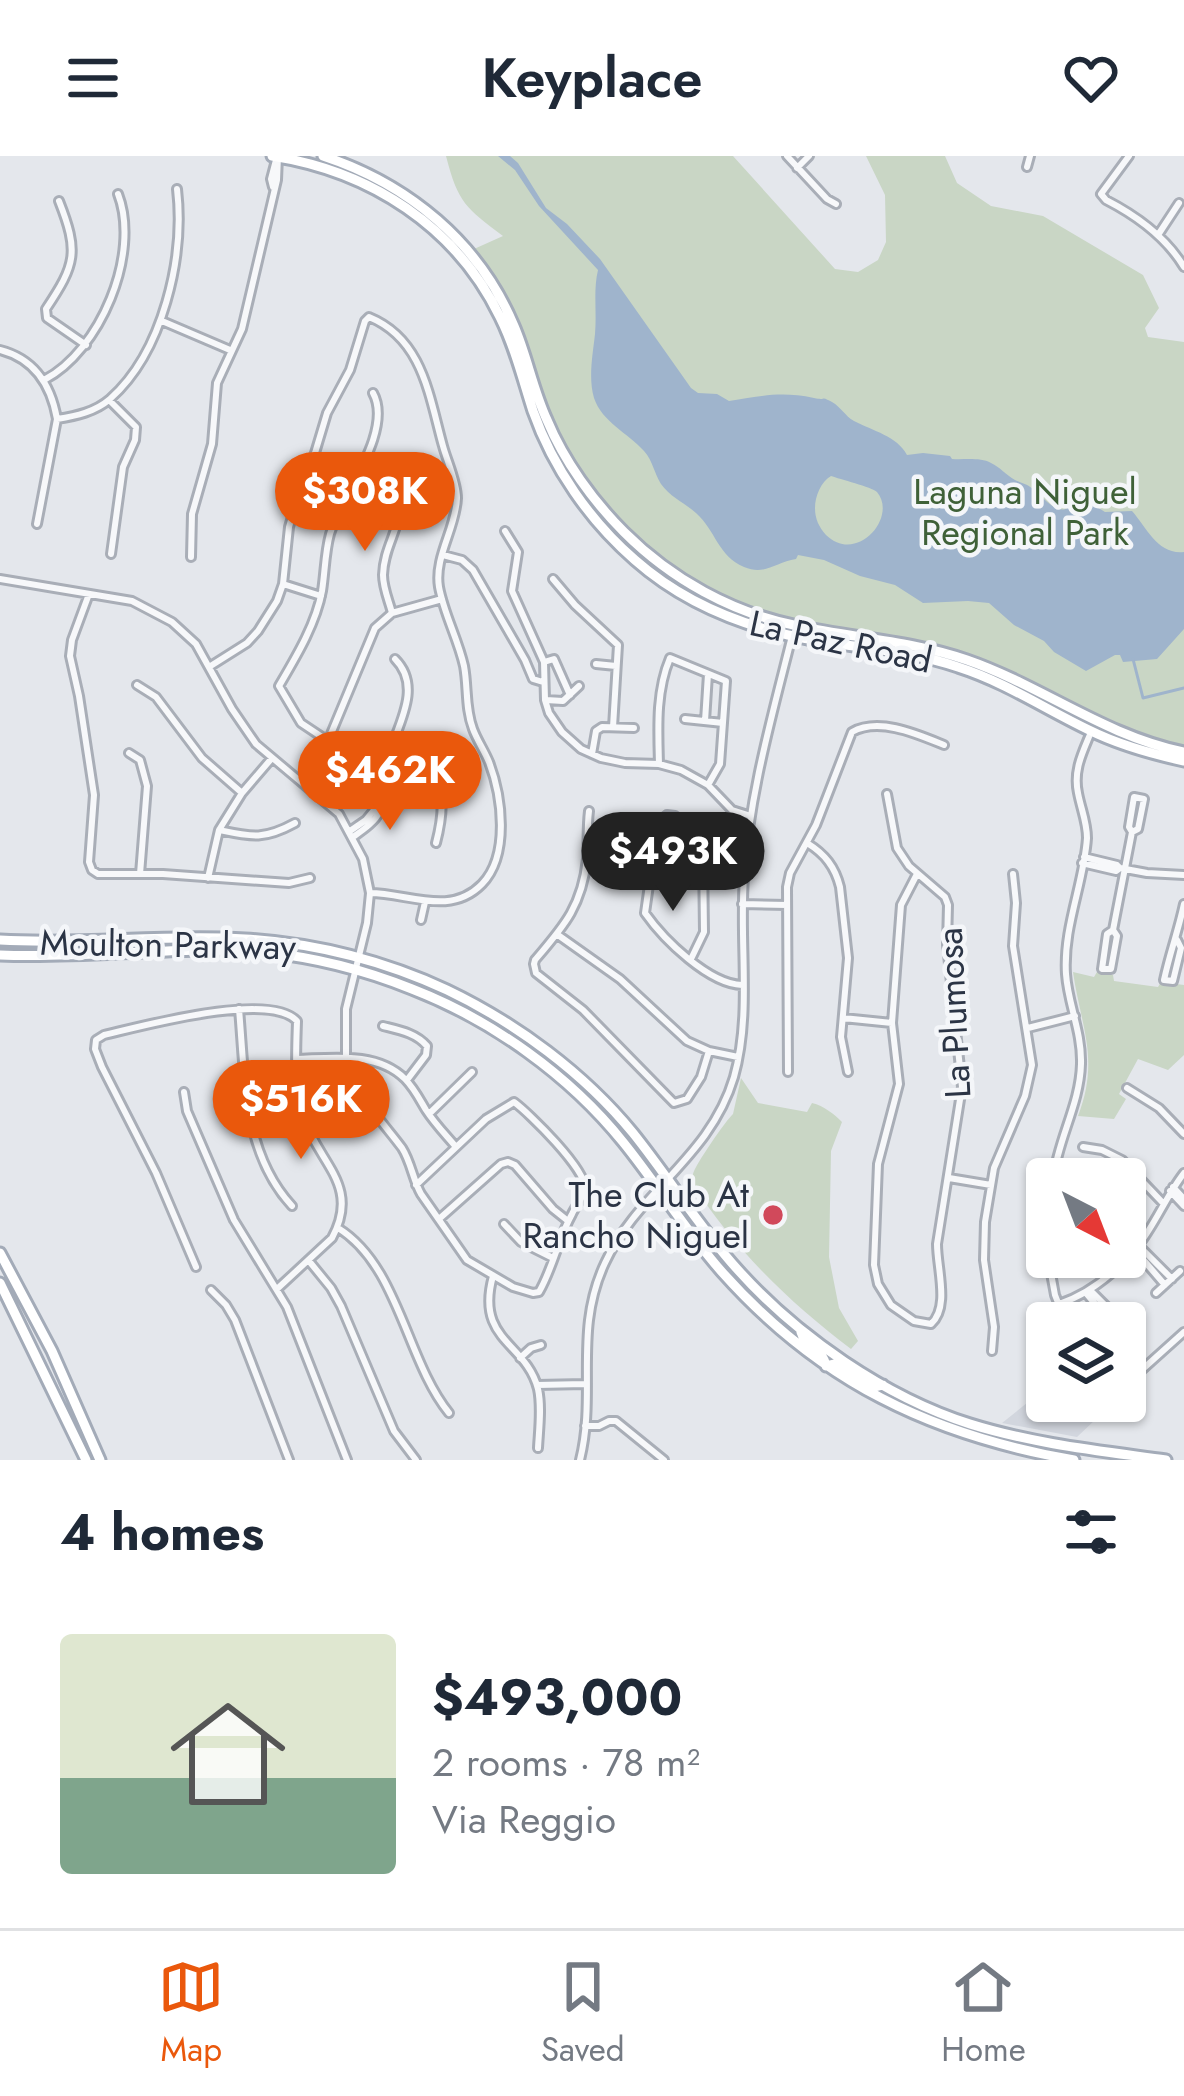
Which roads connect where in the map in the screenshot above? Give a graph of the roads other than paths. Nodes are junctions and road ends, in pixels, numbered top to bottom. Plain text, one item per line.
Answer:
1 (276, 156) edge
2 (323, 156) edge
3 (787, 156) edge
4 (809, 156) edge
5 (1030, 156) edge
6 (1129, 156) edge
7 (1027, 167) dead end
8 (797, 168) junction
9 (178, 189) dead end
10 (118, 194) dead end
11 (401, 197) junction
12 (59, 201) dead end
13 (1179, 203) dead end
14 (836, 204) dead end
15 (1158, 235) junction
16 (1184, 267) edge
17 (160, 320) junction
18 (86, 345) junction
19 (0, 350) edge
20 (230, 350) junction
21 (44, 380) junction
22 (373, 393) dead end
23 (109, 400) junction
24 (57, 419) junction
25 (390, 480) dead end
26 (38, 524) dead end
27 (505, 531) dead end
28 (111, 554) dead end
29 (442, 554) junction
30 (191, 557) dead end
31 (553, 579) dead end
32 (0, 580) edge
33 (283, 584) junction
34 (89, 594) junction
35 (321, 596) junction
36 (442, 598) junction
37 (751, 613) junction
38 (392, 614) junction
39 (792, 636) junction
40 (862, 638) junction
41 (395, 659) dead end
42 (544, 662) junction
43 (596, 664) dead end
44 (616, 666) junction
45 (209, 667) junction
46 (708, 674) junction
47 (543, 682) junction
48 (137, 686) dead end
49 (579, 686) dead end
50 (570, 694) junction
51 (1052, 699) junction
52 (545, 700) junction
53 (685, 719) dead end
54 (705, 721) junction
55 (723, 723) junction
56 (613, 727) junction
57 (634, 728) dead end
58 (1091, 731) junction
59 (328, 741) junction
60 (1148, 743) junction
61 (392, 745) junction
62 (944, 746) dead end
63 (128, 753) dead end
64 (592, 754) junction
65 (1184, 756) edge
66 (272, 758) junction
67 (659, 764) junction
68 (301, 781) junction
69 (708, 785) junction
70 (242, 794) junction
71 (886, 794) dead end
72 (1144, 799) junction
73 (1156, 801) dead end
74 (589, 812) dead end
75 (751, 816) junction
76 (295, 823) dead end
77 (218, 830) junction
78 (1132, 832) junction
79 (352, 834) junction
80 (436, 843) dead end
81 (807, 843) junction
82 (1083, 860) junction
83 (1122, 868) junction
84 (140, 874) junction
85 (917, 874) junction
86 (1013, 874) dead end
87 (1184, 875) edge
88 (208, 878) junction
89 (310, 878) dead end
90 (370, 892) junction
91 (425, 902) junction
92 (742, 904) junction
93 (1184, 904) edge
94 (787, 905) junction
95 (421, 920) dead end
96 (1113, 930) junction
97 (558, 934) junction
98 (0, 940) edge
99 (1177, 940) junction
100 (0, 955) edge
101 (357, 959) junction
102 (691, 959) junction
103 (354, 971) junction
104 (742, 986) junction
105 (239, 1009) junction
106 (1075, 1016) junction
107 (843, 1018) junction
108 (892, 1023) junction
109 (383, 1026) dead end
110 (1028, 1028) junction
111 (709, 1051) junction
112 (346, 1058) junction
113 (738, 1058) junction
114 (296, 1059) junction
115 (472, 1072) dead end
116 (788, 1072) dead end
117 (848, 1072) dead end
118 (406, 1080) junction
119 (1127, 1088) dead end
120 (362, 1091) dead end
121 (184, 1092) dead end
122 (429, 1114) junction
123 (1184, 1134) edge
124 (1083, 1147) dead end
125 (456, 1148) junction
126 (1057, 1158) edge
127 (1184, 1173) edge
128 (949, 1178) junction
129 (416, 1185) junction
130 (663, 1185) junction
131 (991, 1185) junction
132 (1172, 1189) junction
133 (1184, 1203) edge
134 (1162, 1204) junction
135 (292, 1206) dead end
136 (439, 1220) junction
137 (568, 1221) junction
138 (504, 1223) dead end
139 (338, 1228) junction
140 (1146, 1230) edge
141 (0, 1253) edge
142 (553, 1258) junction
143 (1146, 1258) edge
144 (309, 1261) junction
145 (196, 1267) dead end
146 (1180, 1271) dead end
147 (493, 1276) junction
148 (1104, 1278) edge
149 (0, 1282) edge
150 (1168, 1282) junction
151 (278, 1289) junction
152 (211, 1290) dead end
153 (1088, 1292) junction
154 (1156, 1293) dead end
155 (1064, 1302) edge
156 (1098, 1302) edge
157 (800, 1330) junction
158 (1184, 1332) edge
159 (541, 1346) dead end
160 (992, 1351) dead end
161 (520, 1358) junction
162 (826, 1366) junction
163 (1146, 1366) edge
164 (585, 1384) junction
165 (537, 1385) junction
166 (883, 1385) junction
167 (449, 1413) dead end
168 (585, 1426) junction
169 (1071, 1447) junction
170 (538, 1448) dead end
171 (1021, 1451) junction
172 (86, 1460) edge
173 (100, 1460) edge
174 (289, 1460) edge
175 (347, 1460) edge
176 (416, 1460) edge
177 (580, 1460) edge
178 (664, 1460) edge
179 (1074, 1460) edge
180 (1166, 1460) edge

1 - 11 main road, La Paz Road
1 - 20 street
2 - 11 main road, La Paz Road
3 - 8 street
4 - 8 street
5 - 7 street
6 - 15 street
8 - 14 street
9 - 17 street
10 - 18 street
11 - 37 main road, La Paz Road
11 - 39 main road, La Paz Road
12 - 18 street
13 - 15 street
15 - 16 street
17 - 20 street
17 - 23 street
18 - 21 street
19 - 21 street
20 - 30 street
21 - 24 street
22 - 35 street
23 - 24 street
23 - 28 street
24 - 26 street
25 - 38 street
27 - 42 street
29 - 33 street
29 - 36 street
29 - 47 street
31 - 44 street
32 - 34 street
33 - 35 street
33 - 45 street
34 - 45 street
34 - 84 street
35 - 59 street
36 - 38 street
36 - 91 street
37 - 39 main road
37 - 40 main road, La Paz Road
38 - 59 street
39 - 40 main road
39 - 58 main road, La Paz Road
39 - 75 street
40 - 51 main road, La Paz Road
41 - 61 street
42 - 47 street
42 - 50 street
43 - 44 street
44 - 56 street
45 - 66 street
46 - 54 street
46 - 55 street
46 - 67 street
47 - 52 street
48 - 70 street
49 - 50 street
50 - 52 street
51 - 58 main road
51 - 60 main road, La Paz Road
52 - 64 street
53 - 54 street
54 - 55 street
55 - 69 street
56 - 57 street
56 - 64 street
58 - 60 main road
58 - 65 main road, La Paz Road
58 - 82 street
59 - 68 street
60 - 65 main road, La Paz Road
61 - 79 street
61 - 80 street
62 - 81 street
63 - 84 street
64 - 67 street
66 - 68 street
66 - 70 street
67 - 69 street
68 - 79 street
69 - 75 street
70 - 77 street
71 - 85 street, La Plumosa
72 - 73 street
72 - 78 street
72 - 78 street
74 - 97 street
75 - 92 street
76 - 77 street
77 - 88 street
78 - 83 street
79 - 90 street
81 - 94 street
81 - 107 street
82 - 83 street
82 - 106 street
83 - 87 street
83 - 96 street
84 - 88 street
85 - 108 street
85 - 128 street, La Plumosa
86 - 110 street
88 - 89 street
90 - 91 street
90 - 101 street
91 - 95 street
92 - 94 street
92 - 104 street
93 - 99 street
94 - 116 street
96 - 96 street
97 - 111 street
97 - 111 street
98 - 101 main road, Moulton Parkway
99 - 99 street
100 - 103 main road, Moulton Parkway
101 - 103 street
101 - 130 main road, Moulton Parkway
102 - 102 street
102 - 104 street
103 - 112 street
103 - 130 main road, Moulton Parkway
104 - 113 street
105 - 114 street
105 - 135 street
105 - 145 street
106 - 110 street
106 - 126 street
107 - 108 street
107 - 117 street
108 - 128 street, La Plumosa
109 - 118 street
110 - 131 street
111 - 113 street
112 - 114 street
112 - 118 street
113 - 130 street
114 - 139 street
115 - 122 street
118 - 122 street
119 - 123 street
120 - 129 street
121 - 151 street
122 - 125 street
124 - 134 street
125 - 129 street
125 - 137 street
127 - 132 street
128 - 131 street
129 - 136 street
130 - 157 main road, Moulton Parkway
130 - 162 main road, Moulton Parkway
130 - 164 street
131 - 160 street
132 - 133 street
132 - 134 street
134 - 140 street
136 - 137 street
136 - 147 street
137 - 142 street
138 - 142 street
139 - 144 street
139 - 167 street
141 - 173 main road
142 - 147 street
143 - 150 street
144 - 151 street
144 - 176 street
146 - 150 street
147 - 161 street
148 - 153 street
149 - 172 main road
150 - 154 street
151 - 175 street
152 - 174 street
153 - 155 street
153 - 156 street
157 - 162 main road
157 - 166 main road, Moulton Parkway
158 - 163 street
159 - 161 street
161 - 165 street
162 - 166 main road
162 - 171 main road, Moulton Parkway
164 - 165 street
164 - 168 street
165 - 170 street
166 - 169 main road, Moulton Parkway
168 - 177 street
168 - 178 street
169 - 171 main road
169 - 180 main road, Moulton Parkway
171 - 179 main road, Moulton Parkway

